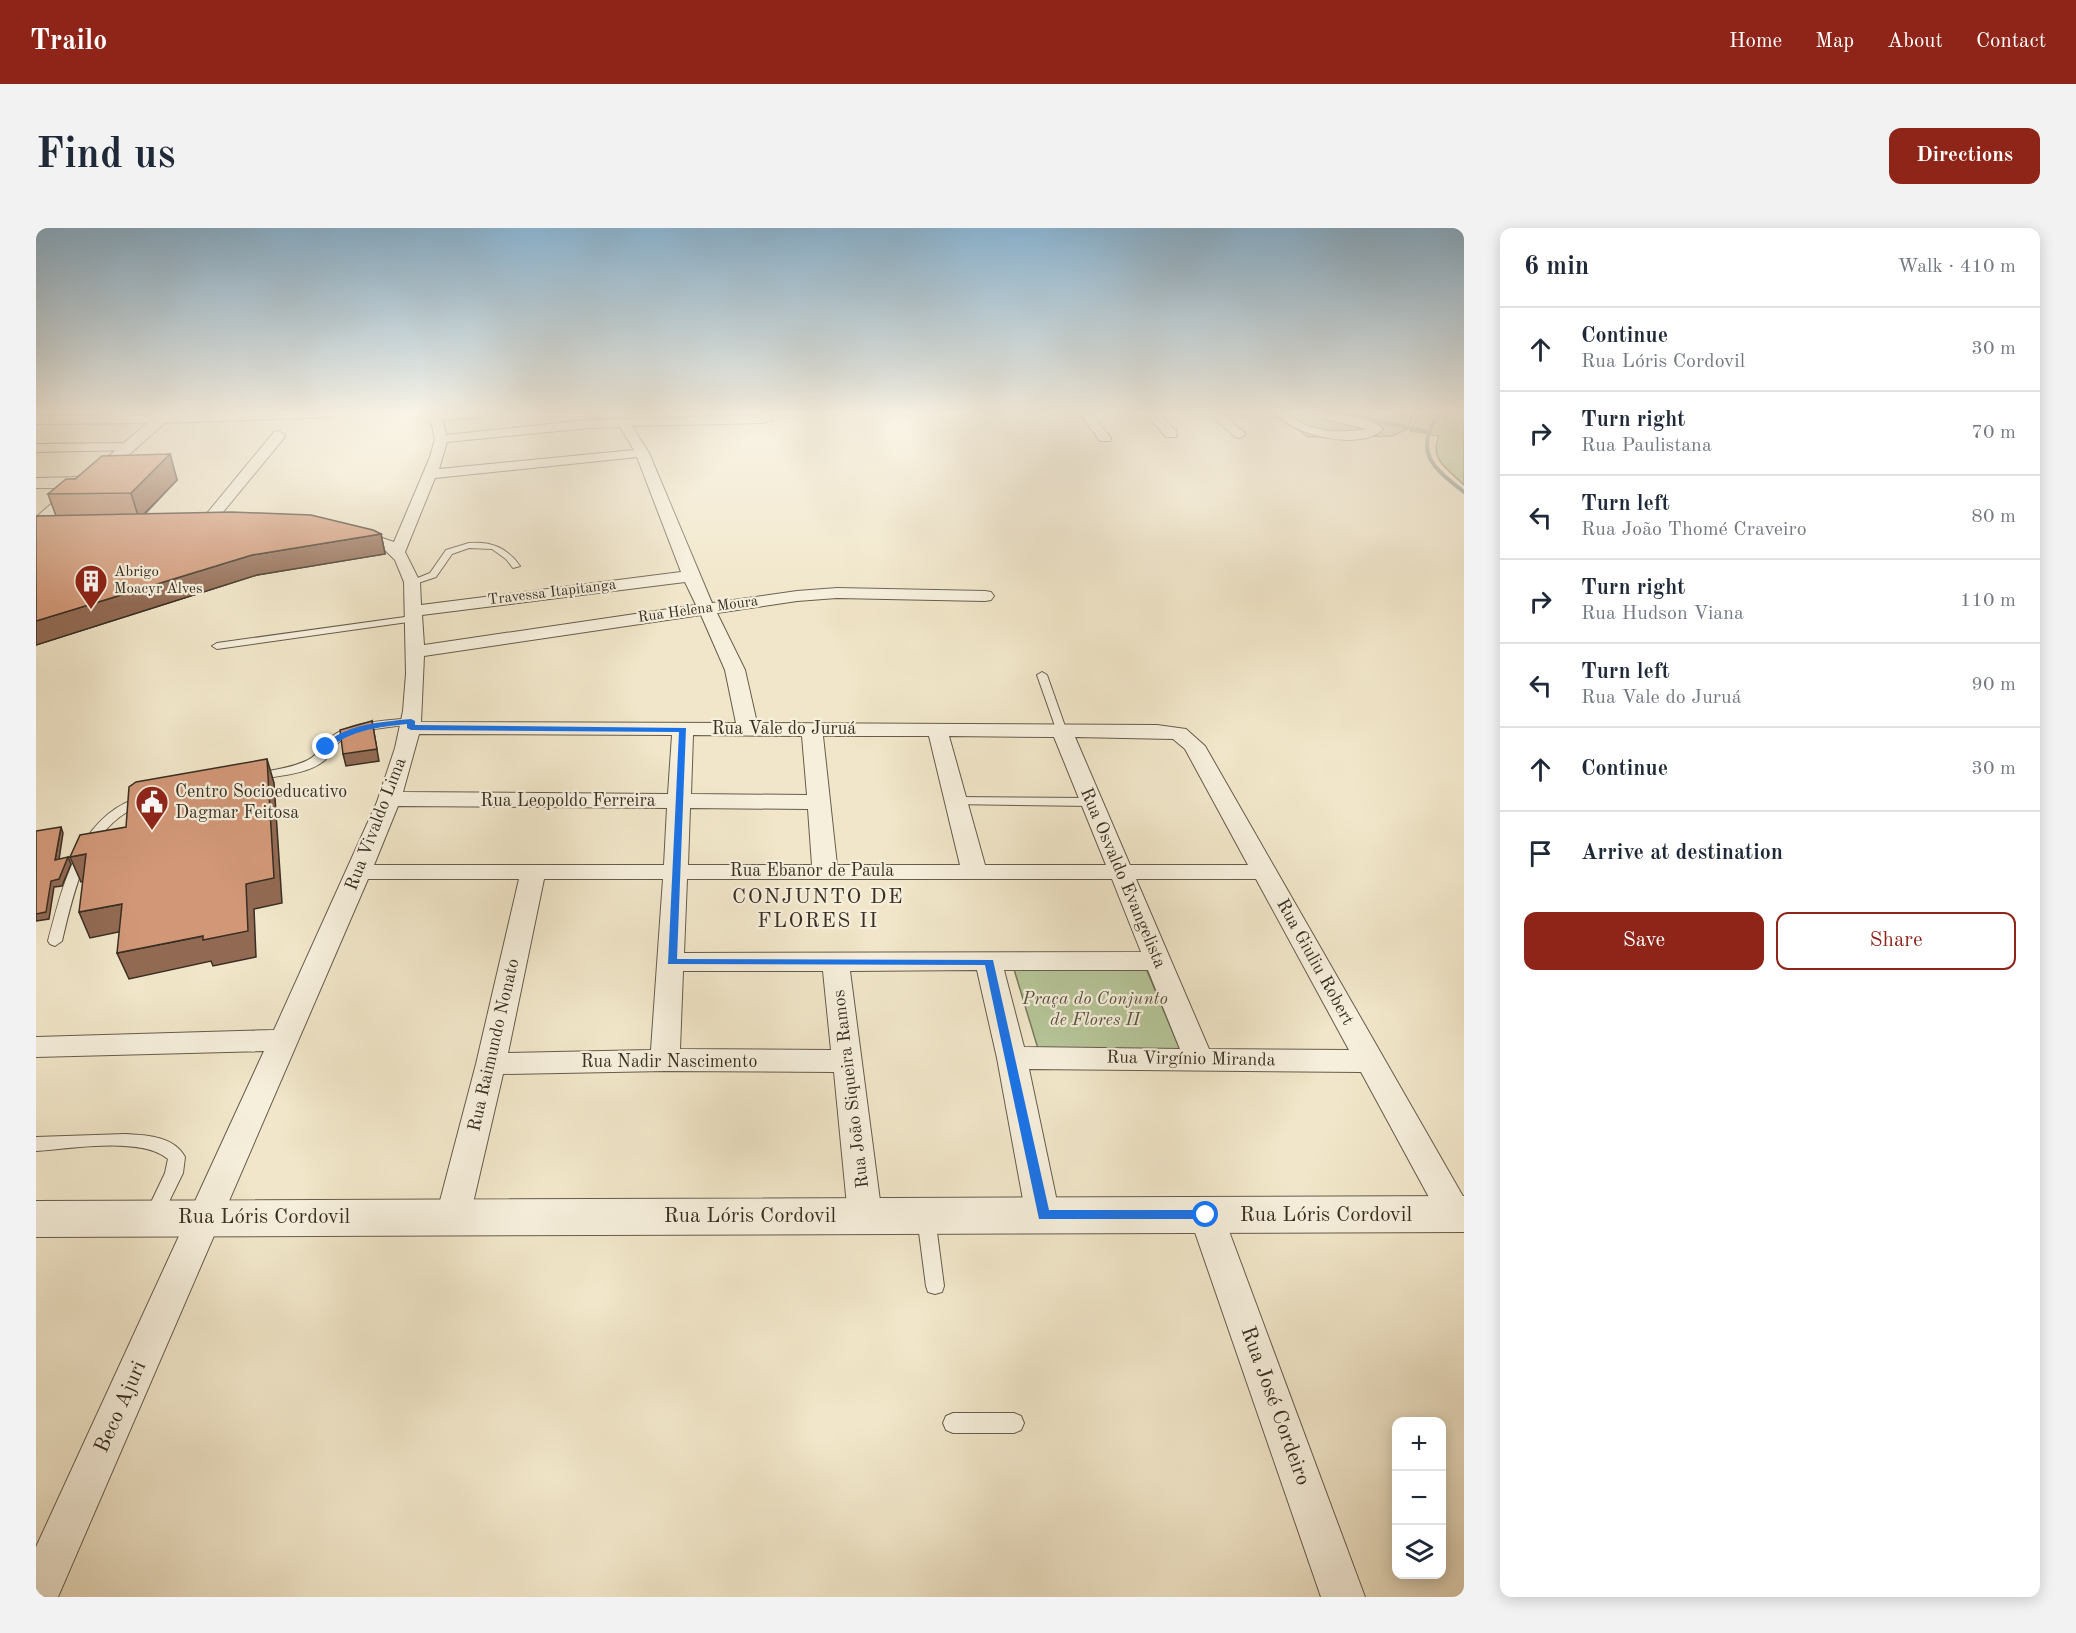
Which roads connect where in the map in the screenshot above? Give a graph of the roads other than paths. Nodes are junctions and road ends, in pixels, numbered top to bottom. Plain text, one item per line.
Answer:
1 (92, 477) edge
2 (242, 477) edge
3 (430, 477) edge
4 (652, 477) edge
5 (86, 482) junction
6 (36, 483) edge
7 (225, 525) edge
8 (36, 528) edge
9 (58, 528) edge
10 (336, 530) edge
11 (398, 551) junction
12 (516, 566) dead end
13 (691, 576) junction
14 (412, 582) junction
15 (985, 596) dead end
16 (707, 608) junction
17 (412, 615) junction
18 (217, 646) dead end
19 (413, 652) junction
20 (1042, 675) dead end
21 (411, 724) junction
22 (683, 729) junction
23 (748, 729) junction
24 (812, 729) junction
25 (937, 729) junction
26 (1060, 729) junction
27 (1157, 731) joint
28 (242, 780) edge
29 (151, 799) edge
30 (390, 799) junction
31 (819, 801) junction
32 (955, 801) junction
33 (681, 802) junction
34 (1091, 802) junction
35 (974, 870) junction
36 (1120, 870) junction
37 (825, 871) junction
38 (359, 872) junction
39 (533, 872) junction
40 (675, 872) junction
41 (1265, 872) junction
42 (55, 940) dead end
43 (1157, 961) junction
44 (672, 962) junction
45 (989, 962) junction
46 (836, 963) junction
47 (283, 1040) junction
48 (36, 1047) edge
49 (1012, 1058) junction
50 (1199, 1059) junction
51 (665, 1060) junction
52 (847, 1061) junction
53 (1370, 1061) junction
54 (491, 1064) junction
55 (36, 1144) edge
56 (1460, 1214) edge
57 (926, 1215) junction
58 (1206, 1215) junction
59 (453, 1216) junction
60 (866, 1216) junction
61 (1043, 1216) junction
62 (153, 1217) junction
63 (205, 1217) junction
64 (36, 1219) edge
65 (935, 1286) dead end
66 (953, 1423) dead end
67 (1014, 1423) dead end
68 (36, 1596) edge
69 (1343, 1597) edge

1 - 5 street
2 - 7 street
3 - 11 street
4 - 13 street
5 - 6 street
5 - 8 street
8 - 9 street
10 - 11 street
11 - 14 street, Rua Vivaldo Lima
12 - 14 lane
13 - 16 street
13 - 17 street, Travessa Itapitanga
14 - 17 street, Rua Vivaldo Lima
15 - 16 street, Rua Helena Moura
16 - 19 street, Rua Helena Moura
16 - 23 street
17 - 18 lane
17 - 19 street, Rua Vivaldo Lima
19 - 21 street, Rua Vivaldo Lima
20 - 26 lane
21 - 22 street, Rua Vale do Juruá
21 - 28 lane
21 - 30 street, Rua Vivaldo Lima
22 - 23 street, Rua Vale do Juruá
22 - 33 street
23 - 24 street, Rua Vale do Juruá
24 - 25 street, Rua Vale do Juruá
24 - 31 street
25 - 26 street, Rua Vale do Juruá
25 - 32 street
26 - 27 street, Rua Vale do Juruá
26 - 34 street, Rua Osvaldo Evangelista
27 - 41 street, Rua Giuliu Robert
29 - 42 lane
30 - 33 street, Rua Leopoldo Ferreira
30 - 38 street, Rua Vivaldo Lima
31 - 33 street, Rua Leopoldo Ferreira
31 - 37 street
32 - 34 lane
32 - 35 street
33 - 40 street
34 - 36 street, Rua Osvaldo Evangelista
35 - 36 street, Rua Ebanor de Paula
35 - 37 street, Rua Ebanor de Paula
36 - 41 street, Rua Ebanor de Paula
36 - 43 street, Rua Osvaldo Evangelista
37 - 40 street, Rua Ebanor de Paula
38 - 39 street, Rua Ebanor de Paula
38 - 47 street, Rua Vivaldo Lima
39 - 40 street, Rua Ebanor de Paula
39 - 54 street, Rua Raimundo Nonato
40 - 44 street
41 - 53 street, Rua Giuliu Robert
43 - 45 street
43 - 50 street, Rua Osvaldo Evangelista
44 - 46 street
44 - 51 street
45 - 46 street
45 - 49 street
46 - 52 street, Rua João Siqueira Ramos
47 - 48 street
47 - 63 street, Rua Vivaldo Lima
49 - 50 street, Rua Virgínio Miranda
49 - 61 street
50 - 53 street, Rua Virgínio Miranda
51 - 52 street, Rua Nadir Nascimento
51 - 54 street, Rua Nadir Nascimento
52 - 60 street, Rua João Siqueira Ramos
53 - 56 street, Rua Giuliu Robert
54 - 59 street, Rua Raimundo Nonato
55 - 62 lane
56 - 58 street, Rua Lóris Cordovil
57 - 60 street, Rua Lóris Cordovil
57 - 61 street, Rua Lóris Cordovil
57 - 65 lane
58 - 61 street, Rua Lóris Cordovil
58 - 69 street, Rua José Cordeiro
59 - 60 street, Rua Lóris Cordovil
59 - 63 street, Rua Lóris Cordovil
62 - 63 street, Rua Lóris Cordovil
62 - 64 street, Rua Lóris Cordovil
63 - 68 street, Beco Ajuri
66 - 67 lane

